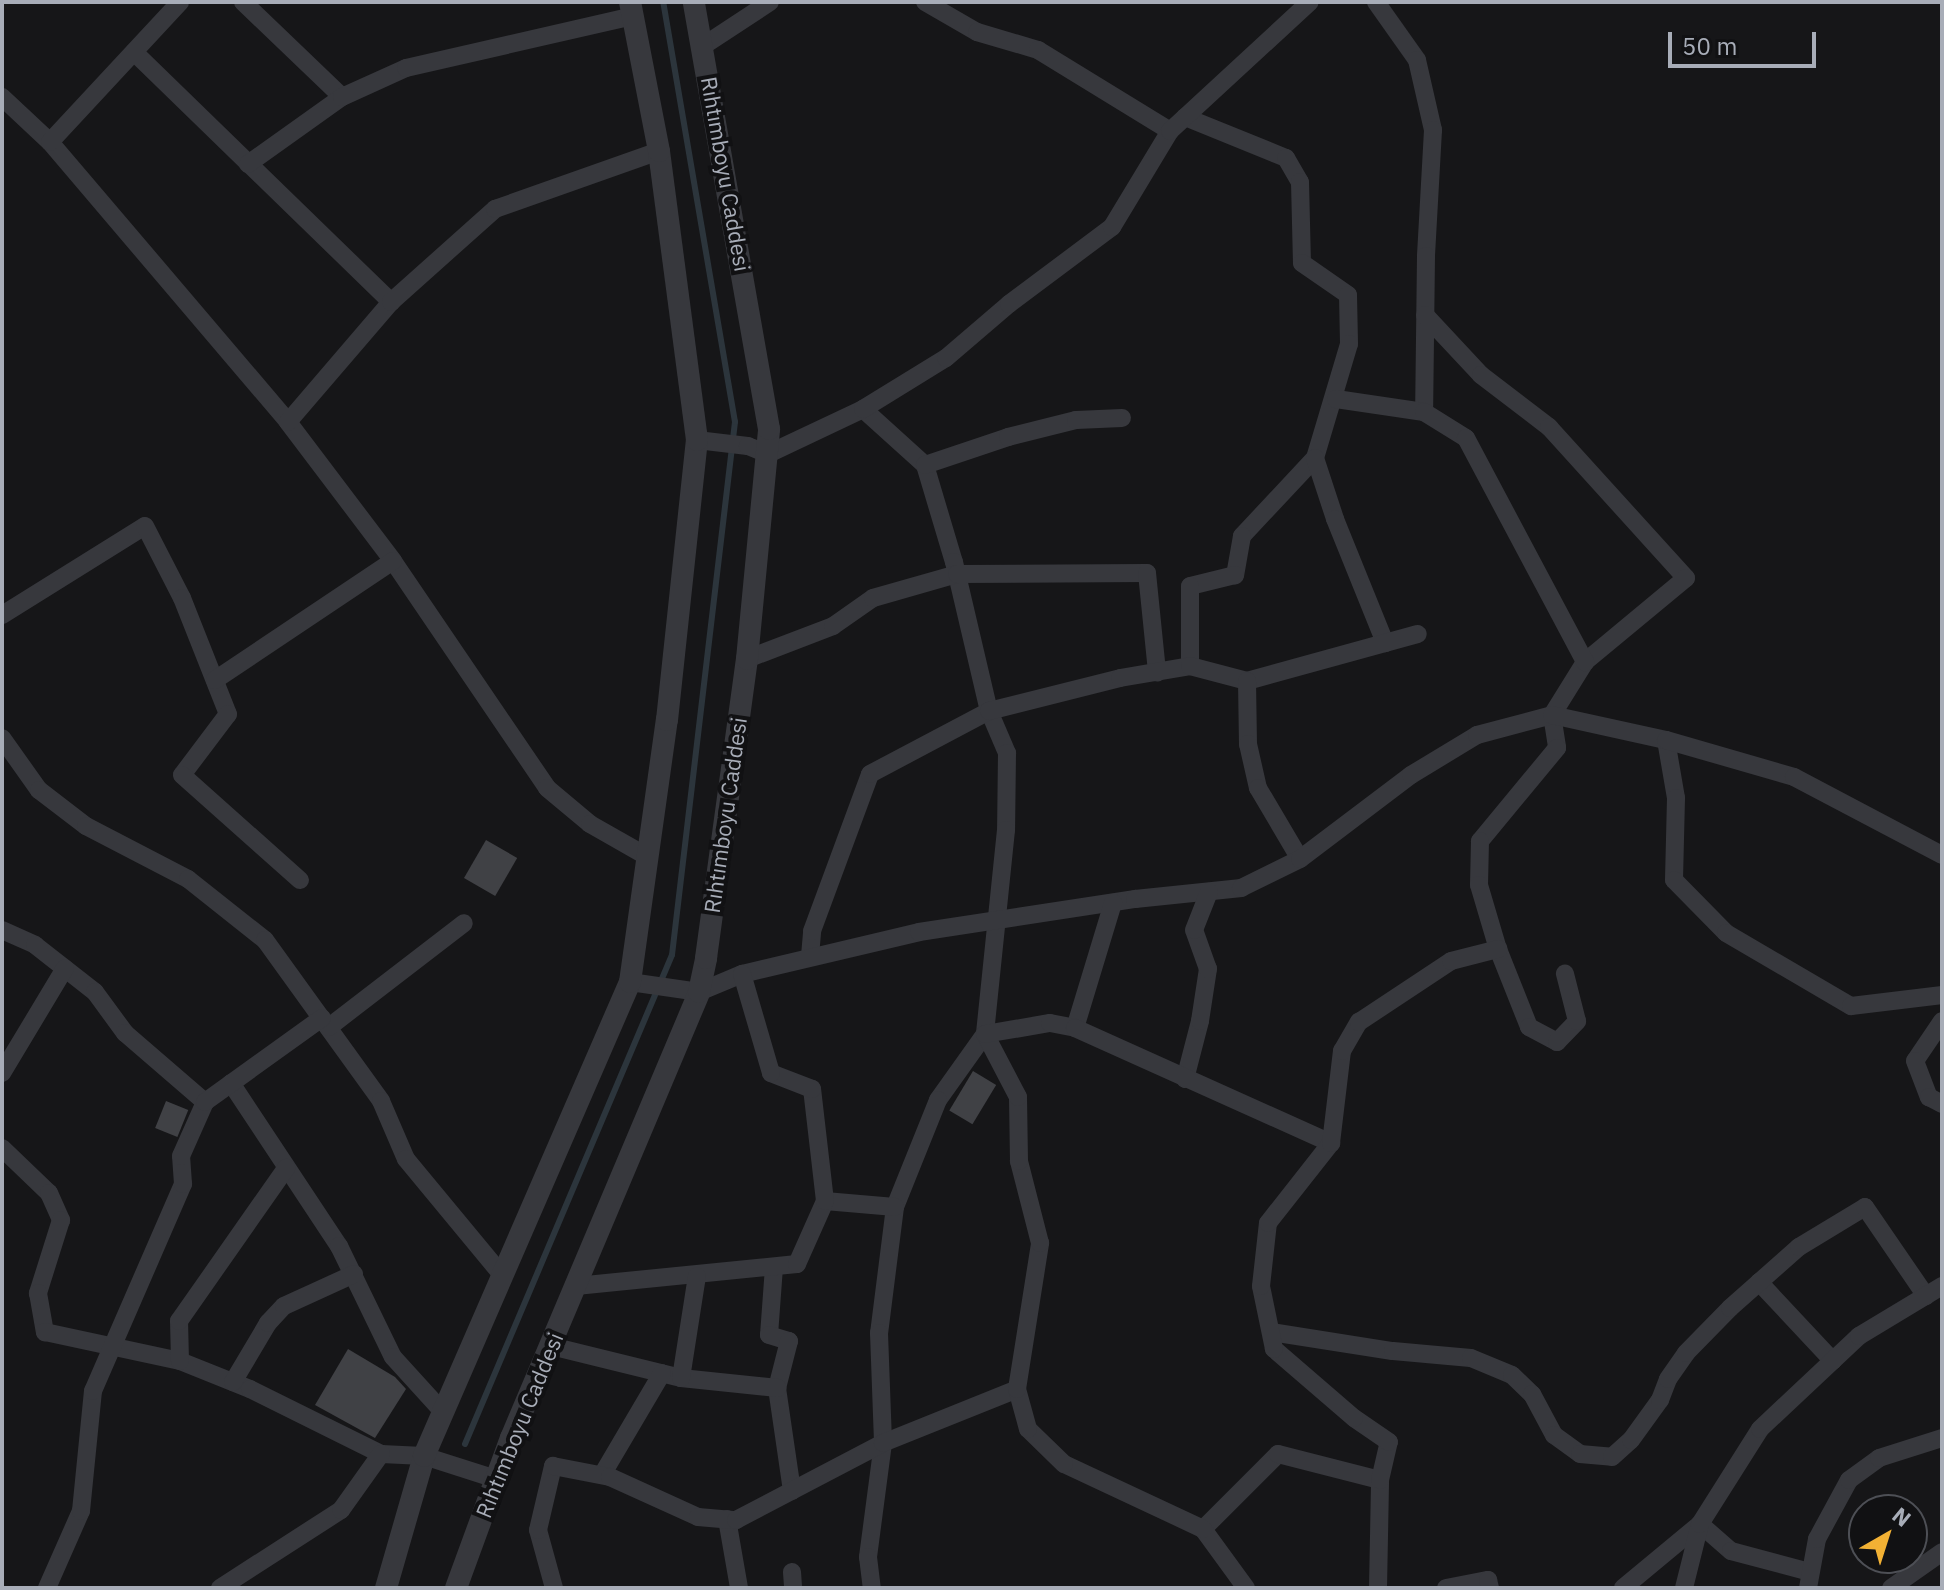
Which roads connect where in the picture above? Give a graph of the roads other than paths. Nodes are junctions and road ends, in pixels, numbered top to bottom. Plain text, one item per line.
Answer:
1 (180, 2) edge
2 (243, 2) edge
3 (694, 2) edge
4 (770, 2) edge
5 (925, 2) edge
6 (1310, 2) edge
7 (1381, 4) edge
8 (632, 9) edge
9 (703, 46) junction
10 (134, 52) junction
11 (2, 97) edge
12 (342, 97) junction
13 (1185, 117) junction
14 (1170, 131) junction
15 (50, 142) junction
16 (659, 151) junction
17 (248, 164) junction
18 (391, 302) junction
19 (1425, 315) junction
20 (1336, 399) junction
21 (863, 409) junction
22 (1424, 412) junction
23 (1122, 418) dead end
24 (288, 422) junction
25 (705, 442) junction
26 (758, 450) junction
27 (1315, 458) junction
28 (925, 465) junction
29 (393, 561) junction
30 (957, 574) junction
31 (2, 615) edge
32 (1418, 634) dead end
33 (1385, 643) junction
34 (747, 659) junction
35 (1585, 662) junction
36 (1190, 666) junction
37 (1157, 672) junction
38 (215, 680) junction
39 (1247, 681) junction
40 (989, 711) junction
41 (1552, 715) junction
42 (2, 738) edge
43 (1666, 740) junction
44 (1942, 855) edge
45 (648, 857) junction
46 (1300, 859) junction
47 (300, 880) dead end
48 (1209, 892) junction
49 (1113, 903) junction
50 (464, 923) dead end
51 (998, 923) junction
52 (2, 930) edge
53 (1498, 949) junction
54 (810, 956) junction
55 (65, 968) junction
56 (742, 974) junction
57 (1565, 974) dead end
58 (637, 983) junction
59 (699, 992) junction
60 (1942, 995) edge
61 (1942, 1021) edge
62 (326, 1023) junction
63 (1075, 1028) junction
64 (985, 1034) junction
65 (2, 1073) edge
66 (1185, 1079) junction
67 (231, 1083) junction
68 (205, 1102) junction
69 (1942, 1104) edge
70 (1331, 1143) junction
71 (2, 1148) edge
72 (286, 1168) junction
73 (825, 1201) junction
74 (895, 1207) junction
75 (774, 1267) junction
76 (354, 1274) junction
77 (502, 1275) junction
78 (697, 1276) junction
79 (1759, 1282) junction
80 (576, 1286) junction
81 (1934, 1291) edge
82 (1271, 1332) junction
83 (112, 1345) junction
84 (551, 1346) junction
85 (180, 1361) junction
86 (1833, 1361) junction
87 (662, 1373) junction
88 (681, 1378) junction
89 (233, 1382) junction
90 (777, 1388) junction
91 (1017, 1389) junction
92 (443, 1412) junction
93 (1942, 1438) edge
94 (883, 1443) junction
95 (381, 1454) junction
96 (424, 1456) junction
97 (602, 1475) junction
98 (496, 1479) junction
99 (1380, 1480) junction
100 (792, 1491) junction
101 (727, 1519) junction
102 (1700, 1524) junction
103 (1203, 1529) junction
104 (1942, 1552) edge
105 (1809, 1580) edge
106 (552, 1587) edge
107 (47, 1588) edge
108 (220, 1588) edge
109 (386, 1588) edge
110 (456, 1588) edge
111 (739, 1588) edge
112 (872, 1588) edge
113 (1246, 1588) edge
114 (1378, 1588) edge
115 (1446, 1588) edge
116 (1490, 1588) edge
117 (1623, 1588) edge
118 (1684, 1588) edge
119 (1891, 1588) edge

1 - 10 street
2 - 12 street
3 - 9 street, Rıhtımboyu Caddesi
4 - 9 street
5 - 14 street
6 - 13 street
7 - 19 street
8 - 12 street
8 - 16 street
9 - 26 street, Rıhtımboyu Caddesi
10 - 15 street
10 - 17 street
11 - 15 street
12 - 17 street
13 - 14 street
13 - 20 street
14 - 21 street
15 - 24 street
16 - 18 street
16 - 25 street
17 - 18 street
18 - 24 street
19 - 22 street
19 - 35 street
20 - 22 street
20 - 27 street
21 - 26 street
21 - 28 street
22 - 35 street
23 - 28 street
24 - 29 street
25 - 26 street
25 - 45 street
26 - 34 street, Rıhtımboyu Caddesi
27 - 33 street
27 - 36 street
28 - 30 street
29 - 38 street
29 - 45 street
30 - 34 street
30 - 37 street
30 - 40 street
31 - 38 street
32 - 33 street
33 - 39 street
34 - 59 street, Rıhtımboyu Caddesi
35 - 41 street
36 - 37 street
36 - 39 street
37 - 40 street
38 - 47 street
39 - 46 street
40 - 51 street
40 - 54 street
41 - 43 street
41 - 46 street
41 - 53 street
42 - 62 street
43 - 44 street
43 - 60 street
45 - 58 street
46 - 48 street
48 - 49 street
48 - 66 street
49 - 51 street
49 - 63 street
50 - 62 street
51 - 54 street
51 - 64 street
52 - 55 street
53 - 57 street
53 - 70 street
54 - 56 street
55 - 65 street
55 - 68 street
56 - 59 street
56 - 73 street
58 - 59 street
58 - 77 street
59 - 80 street, Rıhtımboyu Caddesi
61 - 69 street
62 - 67 street
62 - 77 street
63 - 64 street
63 - 66 street
64 - 74 street
64 - 91 street
66 - 70 street
67 - 68 street
67 - 72 street
68 - 83 street
70 - 82 street
71 - 83 street
72 - 76 street
72 - 85 street
73 - 74 street
73 - 75 street
74 - 94 street
75 - 78 street
75 - 90 street
76 - 89 street
76 - 92 street
77 - 92 street
78 - 80 street
78 - 88 street
79 - 81 street
79 - 82 street
79 - 86 street
80 - 84 street, Rıhtımboyu Caddesi
81 - 86 street
82 - 99 street
83 - 85 street
83 - 107 street
84 - 87 street
84 - 98 street, Rıhtımboyu Caddesi
85 - 89 street
86 - 102 street
87 - 88 street
87 - 97 street
88 - 90 street
89 - 95 street
90 - 100 street
91 - 94 street
91 - 103 street
92 - 96 street
93 - 105 street
94 - 100 street
94 - 112 street
95 - 96 street
95 - 108 street
96 - 98 street
96 - 109 street
97 - 101 street
97 - 106 street
98 - 110 street, Rıhtımboyu Caddesi
99 - 103 street
99 - 114 street
100 - 101 street
101 - 111 street
102 - 105 street
102 - 117 street
102 - 118 street
103 - 113 street
104 - 119 street
115 - 116 street

